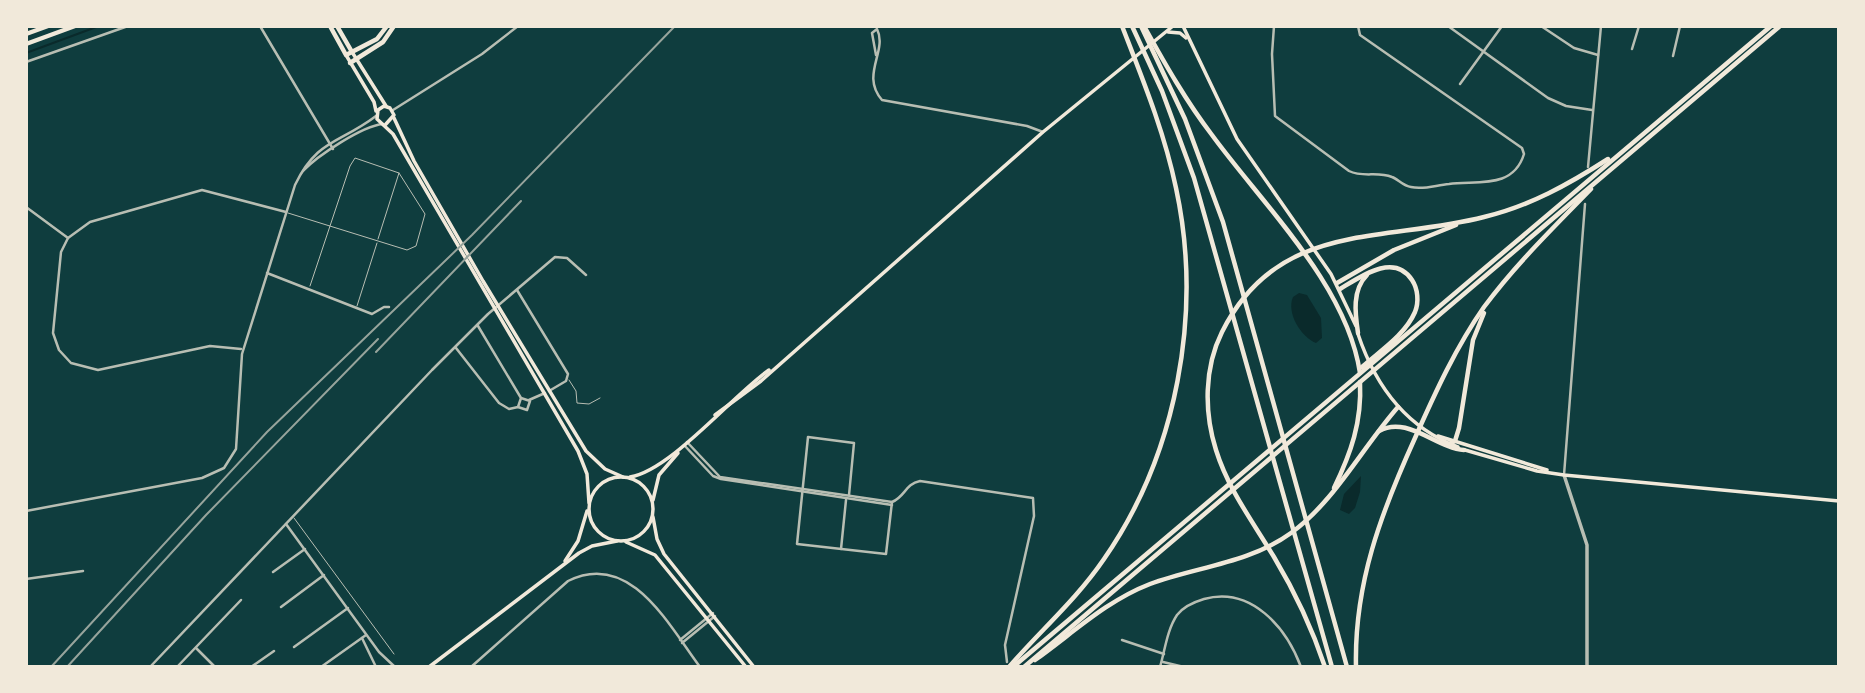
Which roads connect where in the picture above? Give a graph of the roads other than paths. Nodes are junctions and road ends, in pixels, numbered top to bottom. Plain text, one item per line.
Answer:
1 (48, 26) edge
2 (75, 26) edge
3 (128, 26) edge
4 (261, 26) edge
5 (330, 26) edge
6 (337, 26) edge
7 (387, 26) edge
8 (394, 26) edge
9 (517, 26) edge
10 (1122, 26) edge
11 (1132, 26) edge
12 (1143, 26) edge
13 (1173, 26) edge
14 (1183, 26) edge
15 (1274, 26) edge
16 (1358, 26) edge
17 (1448, 26) edge
18 (1502, 26) edge
19 (1541, 26) edge
20 (1601, 26) edge
21 (1639, 26) edge
22 (1680, 26) edge
23 (1770, 26) edge
24 (1780, 26) edge
25 (26, 34) edge
26 (1162, 34) junction
27 (26, 44) edge
28 (1192, 46) junction
29 (1632, 49) dead end
30 (352, 52) junction
31 (1483, 52) junction
32 (346, 55) junction
33 (876, 55) junction
34 (1598, 55) junction
35 (1673, 56) dead end
36 (356, 59) junction
37 (26, 62) edge
38 (350, 62) junction
39 (1460, 84) dead end
40 (388, 107) junction
41 (393, 110) junction
42 (1592, 110) junction
43 (376, 114) junction
44 (394, 118) junction
45 (384, 124) junction
46 (1043, 132) junction
47 (330, 144) junction
48 (333, 149) junction
49 (1624, 150) junction
50 (1588, 167) dead end
51 (1609, 171) junction
52 (399, 173) junction
53 (300, 174) junction
54 (1585, 204) dead end
55 (26, 207) edge
56 (286, 212) junction
57 (1467, 222) junction
58 (331, 227) junction
59 (68, 238) junction
60 (378, 241) junction
61 (1370, 272) junction
62 (267, 273) junction
63 (586, 275) dead end
64 (1337, 283) junction
65 (517, 289) junction
66 (1340, 289) junction
67 (309, 290) junction
68 (1495, 293) junction
69 (389, 307) dead end
70 (356, 308) junction
71 (478, 326) junction
72 (1358, 333) junction
73 (456, 348) junction
74 (243, 349) junction
75 (568, 379) junction
76 (547, 392) junction
77 (1331, 396) junction
78 (521, 398) junction
79 (600, 398) dead end
80 (529, 400) junction
81 (518, 407) junction
82 (1398, 407) junction
83 (1376, 433) junction
84 (1432, 437) junction
85 (1455, 441) junction
86 (685, 443) junction
87 (1449, 444) junction
88 (1464, 450) junction
89 (1561, 474) junction
90 (625, 477) junction
91 (1334, 488) junction
92 (803, 492) junction
93 (847, 497) junction
94 (1839, 501) edge
95 (892, 503) junction
96 (589, 504) junction
97 (653, 506) junction
98 (26, 511) edge
99 (653, 514) junction
100 (292, 516) junction
101 (286, 524) junction
102 (617, 541) junction
103 (624, 541) junction
104 (305, 549) junction
105 (841, 549) junction
106 (558, 567) junction
107 (83, 571) dead end
108 (273, 572) dead end
109 (324, 575) junction
110 (26, 579) edge
111 (241, 600) dead end
112 (281, 607) dead end
113 (348, 608) junction
114 (714, 615) junction
115 (709, 619) junction
116 (366, 635) junction
117 (362, 638) junction
118 (1122, 640) dead end
119 (681, 641) junction
120 (294, 647) dead end
121 (196, 648) junction
122 (274, 651) dead end
123 (394, 654) dead end
124 (1164, 654) junction
125 (1162, 662) junction
126 (1010, 665) edge
127 (150, 667) edge
128 (177, 667) edge
129 (215, 667) edge
130 (251, 667) edge
131 (321, 667) edge
132 (376, 667) edge
133 (395, 667) edge
134 (429, 667) edge
135 (471, 667) edge
136 (700, 667) edge
137 (746, 667) edge
138 (754, 667) edge
139 (1025, 667) edge
140 (1160, 667) edge
141 (1184, 667) edge
142 (1301, 667) edge
143 (1325, 667) edge
144 (1332, 667) edge
145 (1347, 667) edge
146 (1356, 667) edge
147 (1587, 667) edge

1 - 25 highway
2 - 27 highway
3 - 37 street
4 - 47 street
5 - 32 highway
6 - 30 highway
7 - 30 highway
8 - 36 highway
9 - 41 street
10 - 126 highway
11 - 144 highway
12 - 91 highway
12 - 145 highway
13 - 26 main road
14 - 28 main road
15 - 16 street
17 - 31 street
18 - 31 street
19 - 34 street
20 - 34 street
21 - 29 street
22 - 35 street
23 - 49 highway
24 - 51 highway
26 - 28 main road
26 - 46 main road
28 - 64 main road
30 - 32 highway
30 - 36 main road
31 - 39 street
31 - 42 street
32 - 38 main road
33 - 33 street
33 - 46 street
34 - 42 street
36 - 38 highway
36 - 40 main road
38 - 43 main road
40 - 41 main road
40 - 43 main road
41 - 44 main road
42 - 50 street
43 - 45 main road
43 - 47 street
44 - 45 main road
44 - 76 main road
45 - 48 street
45 - 76 main road
46 - 86 main road
47 - 48 street
47 - 53 street
48 - 53 street
49 - 57 highway
49 - 77 highway
51 - 68 highway
51 - 139 highway
52 - 58 lane
52 - 60 lane
52 - 60 lane
53 - 56 street
54 - 89 street
55 - 59 street
56 - 58 lane
56 - 59 street
56 - 62 street
57 - 64 highway
57 - 143 highway
58 - 60 lane
58 - 67 lane
59 - 74 street
60 - 70 lane
61 - 66 highway
61 - 72 highway
61 - 77 highway
62 - 67 street
62 - 74 street
63 - 65 street
64 - 66 main road
65 - 71 street
65 - 75 street
66 - 72 main road
67 - 70 street
68 - 85 highway
68 - 146 highway
69 - 70 street
71 - 73 street
71 - 78 street
72 - 82 main road
73 - 81 street
73 - 100 street
74 - 98 street
75 - 76 street
75 - 79 lane
76 - 80 street
76 - 90 main road
76 - 96 main road
77 - 126 highway
78 - 80 street
78 - 81 street
80 - 81 street
82 - 83 highway
82 - 84 main road
83 - 84 highway
83 - 91 highway
84 - 85 main road
84 - 87 main road
84 - 88 highway
85 - 87 highway
85 - 89 main road
86 - 90 main road
86 - 92 street
86 - 97 main road
87 - 88 main road
88 - 89 main road
89 - 94 main road
89 - 147 street
90 - 96 main road
90 - 97 main road
91 - 139 highway
92 - 93 street
92 - 93 street
92 - 105 street
93 - 95 street
93 - 105 street
95 - 105 street
95 - 126 street
96 - 102 main road
96 - 106 main road
97 - 99 main road
99 - 103 main road
99 - 114 main road
100 - 101 street
100 - 123 lane
101 - 104 street
101 - 127 street
102 - 103 main road
102 - 106 main road
103 - 115 main road
104 - 108 street
104 - 109 street
106 - 134 main road
107 - 110 street
109 - 112 street
109 - 113 street
111 - 121 street
113 - 116 street
113 - 120 street
114 - 115 street
114 - 138 main road
115 - 119 street
115 - 137 main road
116 - 117 street
116 - 133 street
117 - 131 street
117 - 132 street
118 - 124 street
119 - 135 street
119 - 136 street
121 - 128 street
121 - 129 street
122 - 130 street
124 - 125 street
124 - 142 street
125 - 140 street
125 - 141 street

